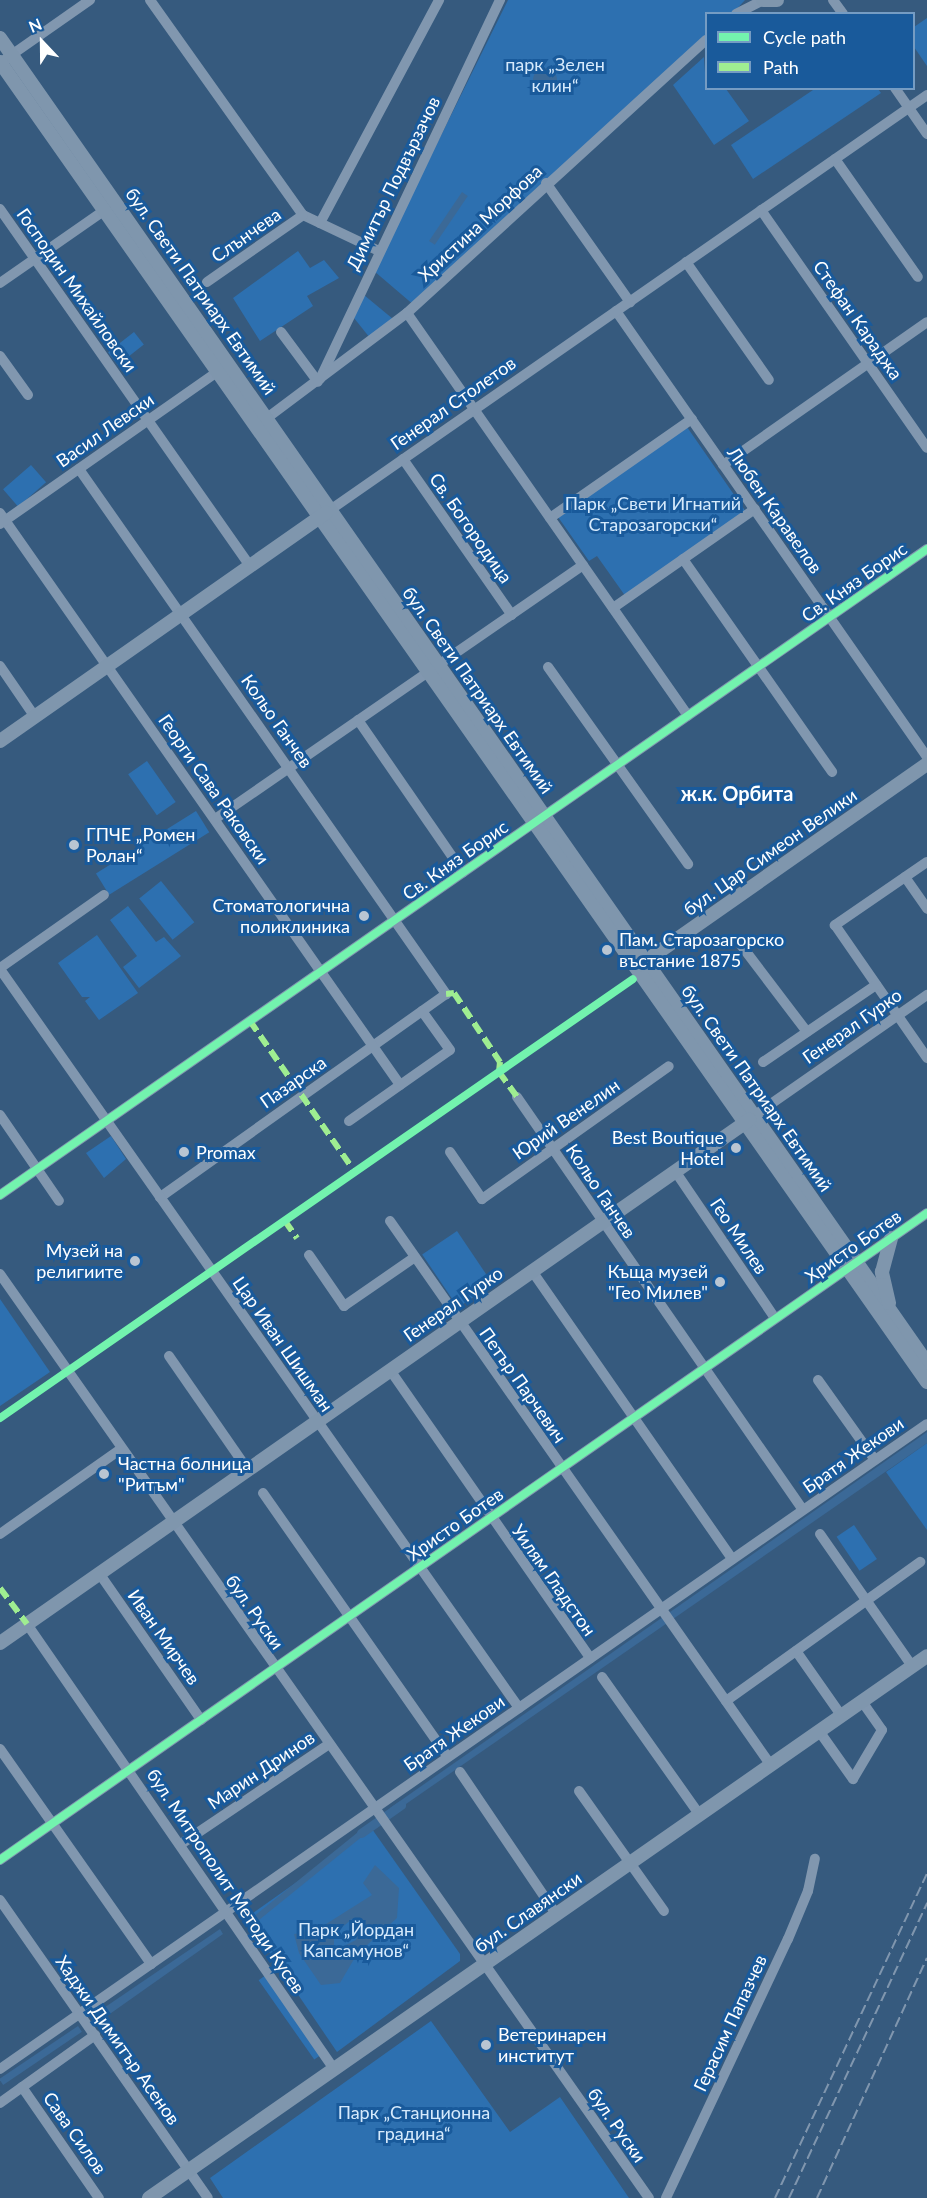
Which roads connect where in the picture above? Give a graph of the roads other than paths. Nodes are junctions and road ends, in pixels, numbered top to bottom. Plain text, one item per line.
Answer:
1 (90, 0) edge
2 (150, 0) edge
3 (439, 0) edge
4 (500, 0) edge
5 (746, 0) edge
6 (764, 0) edge
7 (777, 0) edge
8 (75, 4) edge
9 (737, 12) edge
10 (738, 12) edge
11 (0, 38) edge
12 (705, 41) edge
13 (12, 54) junction
14 (0, 62) edge
15 (896, 90) edge
16 (927, 95) edge
17 (909, 108) junction
18 (927, 134) edge
19 (835, 159) junction
20 (546, 183) junction
21 (0, 208) edge
22 (105, 210) junction
23 (761, 210) junction
24 (303, 215) junction
25 (320, 223) junction
26 (379, 251) junction
27 (35, 259) junction
28 (686, 262) junction
29 (918, 277) dead end
30 (207, 282) dead end
31 (0, 283) edge
32 (630, 302) junction
33 (616, 311) junction
34 (407, 314) junction
35 (927, 322) edge
36 (281, 332) dead end
37 (0, 356) edge
38 (868, 363) junction
39 (224, 367) junction
40 (769, 380) dead end
41 (318, 382) junction
42 (27, 395) dead end
43 (474, 410) junction
44 (267, 418) junction
45 (692, 419) junction
46 (148, 421) junction
47 (927, 448) edge
48 (403, 459) junction
49 (723, 465) junction
50 (79, 469) junction
51 (755, 509) junction
52 (325, 514) junction
53 (550, 518) junction
54 (2, 519) edge
55 (927, 549) edge
56 (683, 559) junction
57 (583, 565) junction
58 (250, 566) junction
59 (613, 608) junction
60 (182, 614) junction
61 (512, 615) junction
62 (830, 617) junction
63 (438, 665) junction
64 (0, 666) edge
65 (107, 666) junction
66 (548, 667) dead end
67 (758, 667) junction
68 (427, 673) junction
69 (688, 716) junction
70 (35, 717) junction
71 (358, 720) junction
72 (0, 741) edge
73 (927, 757) edge
74 (927, 764) edge
75 (618, 765) junction
76 (290, 768) junction
77 (832, 772) dead end
78 (927, 775) edge
79 (215, 819) junction
80 (539, 820) junction
81 (927, 862) edge
82 (688, 864) dead end
83 (463, 872) junction
84 (905, 878) junction
85 (104, 895) dead end
86 (927, 909) edge
87 (395, 920) junction
88 (741, 945) dead end
89 (648, 963) junction
90 (0, 969) edge
91 (321, 971) junction
92 (635, 972) junction
93 (876, 985) junction
94 (446, 994) joint
95 (927, 995) edge
96 (422, 1011) junction
97 (897, 1016) junction
98 (807, 1032) junction
99 (373, 1046) junction
100 (927, 1058) edge
101 (763, 1062) dead end
102 (669, 1066) dead end
103 (400, 1085) junction
104 (517, 1097) dead end
105 (0, 1115) edge
106 (755, 1115) junction
107 (106, 1120) junction
108 (349, 1121) dead end
109 (742, 1125) junction
110 (552, 1148) junction
111 (450, 1152) dead end
112 (37, 1169) junction
113 (675, 1172) junction
114 (0, 1195) edge
115 (160, 1197) junction
116 (59, 1201) dead end
117 (927, 1213) edge
118 (390, 1221) dead end
119 (602, 1222) junction
120 (891, 1238) junction
121 (309, 1256) dead end
122 (415, 1257) junction
123 (851, 1266) junction
124 (532, 1271) junction
125 (0, 1274) edge
126 (891, 1311) junction
127 (775, 1318) junction
128 (460, 1322) junction
129 (169, 1356) dead end
130 (927, 1363) edge
131 (704, 1368) junction
132 (390, 1371) junction
133 (818, 1380) dead end
134 (927, 1382) edge
135 (633, 1418) junction
136 (318, 1421) junction
137 (927, 1424) edge
138 (121, 1449) junction
139 (874, 1460) junction
140 (562, 1467) junction
141 (248, 1470) junction
142 (263, 1492) dead end
143 (803, 1510) junction
144 (491, 1516) junction
145 (174, 1522) junction
146 (0, 1533) edge
147 (820, 1534) dead end
148 (732, 1559) junction
149 (920, 1562) dead end
150 (420, 1567) junction
151 (99, 1573) junction
152 (866, 1601) junction
153 (663, 1611) junction
154 (350, 1616) junction
155 (27, 1624) junction
156 (0, 1643) edge
157 (796, 1651) junction
158 (927, 1656) edge
159 (590, 1658) junction
160 (912, 1666) junction
161 (275, 1668) junction
162 (602, 1677) dead end
163 (726, 1701) junction
164 (862, 1701) junction
165 (519, 1708) junction
166 (841, 1715) junction
167 (201, 1720) junction
168 (819, 1731) junction
169 (329, 1744) junction
170 (0, 1749) edge
171 (448, 1757) junction
172 (770, 1764) junction
173 (130, 1770) junction
174 (460, 1772) dead end
175 (579, 1791) dead end
176 (374, 1808) junction
177 (699, 1814) junction
178 (53, 1823) junction
179 (181, 1844) junction
180 (815, 1859) dead end
181 (0, 1860) edge
182 (630, 1863) junction
183 (0, 1900) edge
184 (227, 1910) junction
185 (664, 1911) dead end
186 (556, 1914) junction
187 (151, 1964) junction
188 (483, 1965) junction
189 (79, 2013) junction
190 (94, 2035) junction
191 (1, 2066) edge
192 (334, 2069) junction
193 (22, 2086) junction
194 (0, 2103) edge
195 (189, 2170) junction
196 (99, 2198) edge
197 (149, 2198) edge
198 (208, 2198) edge
199 (649, 2198) edge
200 (666, 2198) edge

1 - 8 street
2 - 24 street
3 - 25 street
4 - 26 street, Димитър Подвързачов
5 - 9 street
6 - 7 main road
6 - 10 street
8 - 13 street
11 - 13 main road, бул. Свети Патриарх Евтимий
12 - 20 street, Христина Морфова
13 - 14 street
13 - 39 main road, бул. Свети Патриарх Евтимий
14 - 22 main road, бул. Свети Патриарх Евтимий
15 - 17 street
16 - 17 street, Генерал Столетов
17 - 18 street
17 - 19 street, Генерал Столетов
19 - 23 street, Генерал Столетов
19 - 29 street
20 - 32 street
20 - 34 street, Христина Морфова
21 - 27 street, Господин Михайловски
22 - 27 street
22 - 39 main road, бул. Свети Патриарх Евтимий
23 - 28 street, Генерал Столетов
23 - 38 street, Стефан Караджа
24 - 25 street
24 - 30 street, Слънчева
25 - 26 street
26 - 41 street, Димитър Подвързачов
27 - 31 street
27 - 46 street, Господин Михайловски
28 - 32 street, Генерал Столетов
28 - 40 street
32 - 33 street, Генерал Столетов
33 - 43 street, Генерал Столетов
33 - 45 street, Любен Каравелов
34 - 41 street, Христина Морфова
34 - 43 street
35 - 38 street
36 - 41 street
37 - 42 street
38 - 47 street, Стефан Караджа
38 - 49 street
39 - 44 main road, бул. Свети Патриарх Евтимий
39 - 46 street, Васил Левски
39 - 52 main road, бул. Свети Патриарх Евтимий
41 - 44 street, Христина Морфова
43 - 48 street, Генерал Столетов
43 - 53 street
44 - 52 main road, бул. Свети Патриарх Евтимий
45 - 49 street, Любен Каравелов
45 - 53 street
46 - 50 street, Васил Левски
46 - 58 street, Господин Михайловски
48 - 52 street, Генерал Столетов
48 - 61 street, Св. Богородица
49 - 51 street, Любен Каравелов
50 - 54 street, Васил Левски
50 - 60 street, Кольо Ганчев
51 - 56 street
51 - 62 street, Любен Каравелов
52 - 58 main road, Генерал Столетов
52 - 63 main road, бул. Свети Патриарх Евтимий
52 - 68 main road, бул. Свети Патриарх Евтимий
53 - 57 street
54 - 65 street, Георги Сава Раковски
55 - 62 street, Св. Княз Борис
56 - 59 street
56 - 67 street
57 - 59 street
57 - 61 street
58 - 60 main road, Генерал Столетов
59 - 69 street
60 - 65 main road, Генерал Столетов
60 - 76 street, Кольо Ганчев
61 - 63 street
62 - 67 street, Св. Княз Борис
62 - 73 street, Любен Каравелов
63 - 68 street
63 - 80 main road, бул. Свети Патриарх Евтимий
64 - 70 street
65 - 70 main road, Генерал Столетов
65 - 79 street, Георги Сава Раковски
66 - 75 street
67 - 69 street, Св. Княз Борис
67 - 77 street
68 - 71 street
68 - 80 main road, бул. Свети Патриарх Евтимий
69 - 75 street, Св. Княз Борис
70 - 72 main road, Генерал Столетов
71 - 76 street
71 - 83 street
74 - 89 main road, бул. Цар Симеон Велики
75 - 80 street, Св. Княз Борис
75 - 82 street
76 - 79 street
76 - 87 street, Кольо Ганчев
78 - 89 main road, бул. Цар Симеон Велики
79 - 91 street, Георги Сава Раковски
80 - 83 street, Св. Княз Борис
80 - 89 main road, бул. Свети Патриарх Евтимий
80 - 92 main road, бул. Свети Патриарх Евтимий
81 - 84 street
83 - 87 street, Св. Княз Борис
84 - 86 street
84 - 93 street
85 - 90 street
87 - 91 street, Св. Княз Борис
87 - 94 street, Кольо Ганчев
88 - 98 street
89 - 92 main road, бул. Цар Симеон Велики
89 - 106 main road, бул. Свети Патриарх Евтимий
90 - 107 street, Цар Иван Шишман
91 - 99 street, Георги Сава Раковски
91 - 107 street, Св. Княз Борис
92 - 109 main road, бул. Свети Патриарх Евтимий
93 - 97 street
93 - 98 street
94 - 96 street, Пазарска
95 - 97 street, Генерал Гурко
96 - 99 street, Пазарска
96 - 103 street
97 - 100 street
97 - 106 street, Генерал Гурко
98 - 101 street
99 - 103 street, Георги Сава Раковски
99 - 115 street, Пазарска
102 - 110 street, Юрий Венелин
103 - 108 street
104 - 110 street, Кольо Ганчев
105 - 112 street
106 - 109 main road, Генерал Гурко
106 - 123 main road, бул. Свети Патриарх Евтимий
107 - 112 street, Св. Княз Борис
107 - 115 street, Цар Иван Шишман
109 - 113 main road, Генерал Гурко
109 - 123 main road, бул. Свети Патриарх Евтимий
110 - 111 street, Юрий Венелин
110 - 119 street, Кольо Ганчев
112 - 114 street, Св. Княз Борис
112 - 116 street
113 - 119 main road, Генерал Гурко
113 - 127 street, Гео Милев
115 - 136 street, Цар Иван Шишман
117 - 120 street, Христо Ботев
118 - 122 street, Петър Парчевич
119 - 124 main road, Генерал Гурко
119 - 131 street, Кольо Ганчев
120 - 123 street, Христо Ботев
120 - 126 main road
121 - 122 street
122 - 128 street, Петър Парчевич
123 - 126 main road, бул. Свети Патриарх Евтимий
123 - 127 street, Христо Ботев
123 - 134 main road, бул. Свети Патриарх Евтимий
124 - 128 main road, Генерал Гурко
124 - 135 street
125 - 138 street, бул. Руски
126 - 130 main road, бул. Свети Патриарх Евтимий
127 - 131 street, Христо Ботев
128 - 132 main road, Генерал Гурко
128 - 140 street, Петър Парчевич
129 - 141 street
131 - 135 street, Христо Ботев
131 - 143 street, Кольо Ганчев
132 - 136 main road, Генерал Гурко
132 - 144 street, Уилям Гладстон
133 - 139 street
135 - 140 street, Христо Ботев
135 - 148 street
136 - 141 main road, Генерал Гурко
136 - 150 street, Цар Иван Шишман
137 - 139 street, Братя Жекови
138 - 145 street, бул. Руски
138 - 146 street
139 - 143 street, Братя Жекови
140 - 144 street, Христо Ботев
140 - 153 street, Петър Парчевич
141 - 145 main road, Генерал Гурко
142 - 154 street
143 - 148 street, Братя Жекови
144 - 150 street, Христо Ботев
144 - 159 street, Уилям Гладстон
145 - 151 main road, Генерал Гурко
145 - 161 street, бул. Руски
147 - 152 street
148 - 153 street, Братя Жекови
149 - 152 street
150 - 154 street, Христо Ботев
150 - 165 street, Цар Иван Шишман
151 - 155 main road, Генерал Гурко
151 - 167 street, Иван Мирчев
152 - 157 street
152 - 160 street
153 - 159 street, Братя Жекови
153 - 163 street, Петър Парчевич
154 - 161 street, Христо Ботев
154 - 171 street
155 - 156 main road, Генерал Гурко
155 - 173 street, бул. Митрополит Методи Кусев
157 - 163 street
157 - 166 street
158 - 160 main road, бул. Славянски
159 - 165 street, Братя Жекови
160 - 164 main road, бул. Славянски
161 - 167 street, Христо Ботев
161 - 169 street, бул. Руски
162 - 177 street
163 - 172 street, Петър Парчевич
164 - 166 main road, бул. Славянски
164 - 168 street
165 - 171 street, Братя Жекови
166 - 168 main road, бул. Славянски
167 - 173 street, Христо Ботев
168 - 172 main road, бул. Славянски
169 - 176 street, бул. Руски
169 - 179 street, Марин Дринов
170 - 178 street
171 - 176 street, Братя Жекови
172 - 177 main road, бул. Славянски
173 - 178 street, Христо Ботев
173 - 179 street, бул. Митрополит Методи Кусев
174 - 186 street
175 - 182 street
176 - 184 street, Братя Жекови
176 - 188 street, бул. Руски
177 - 182 main road, бул. Славянски
178 - 181 street, Христо Ботев
178 - 187 street
179 - 184 street, бул. Митрополит Методи Кусев
180 - 200 street, Герасим Папазчев
182 - 185 street
182 - 186 main road, бул. Славянски
183 - 189 street, Хаджи Димитър Асенов
184 - 187 street, Братя Жекови
184 - 192 street, бул. Митрополит Методи Кусев
186 - 188 main road, бул. Славянски
187 - 189 street, Братя Жекови
188 - 192 main road, бул. Славянски
188 - 199 street, бул. Руски
189 - 190 street, Хаджи Димитър Асенов
189 - 191 street, Братя Жекови
190 - 193 street
190 - 195 street, Хаджи Димитър Асенов
192 - 195 main road, бул. Славянски
193 - 194 street
193 - 196 street, Сава Силов
195 - 197 main road, бул. Славянски
195 - 198 street, Хаджи Димитър Асенов

